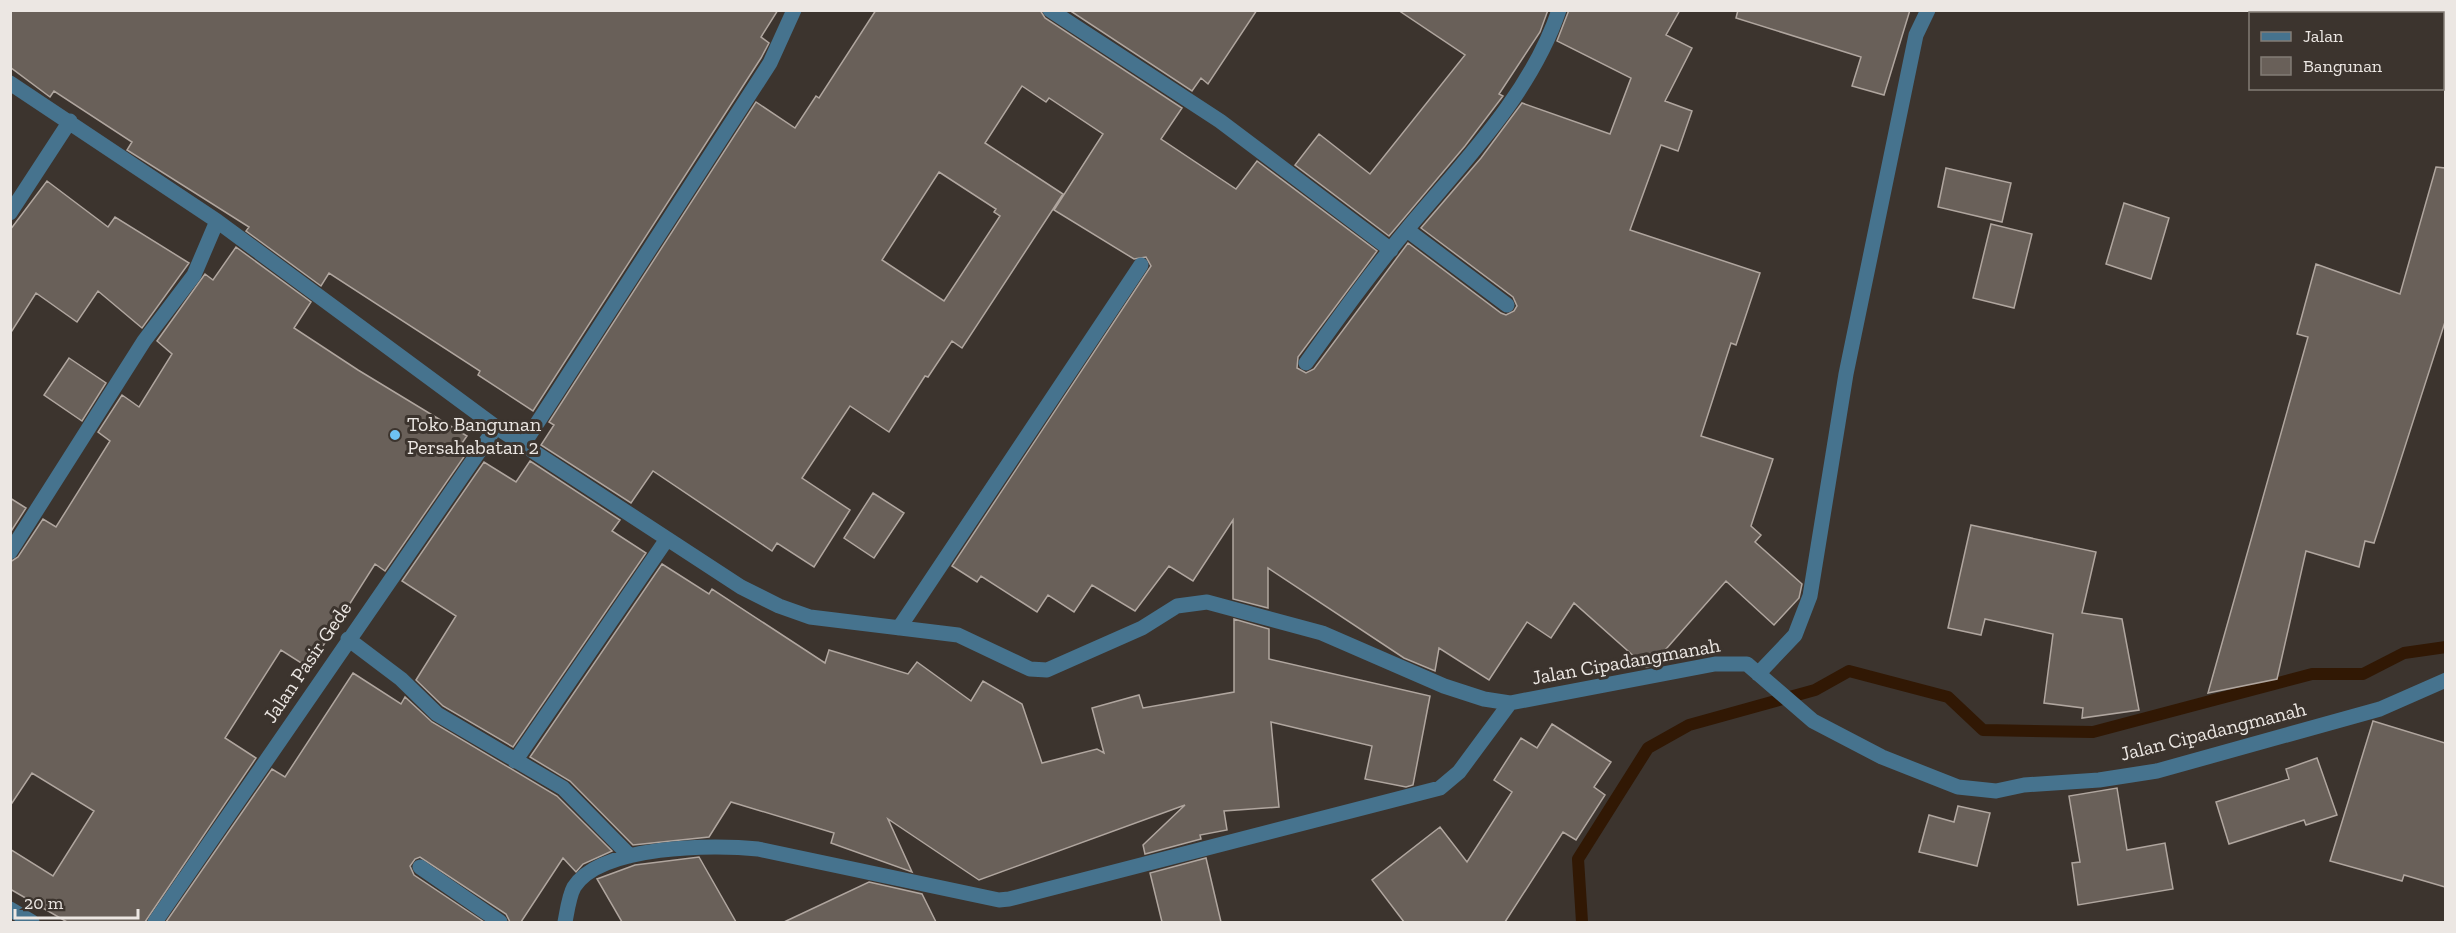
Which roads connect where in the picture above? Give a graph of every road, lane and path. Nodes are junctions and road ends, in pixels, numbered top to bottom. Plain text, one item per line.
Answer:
1 (794, 10) edge
2 (1050, 10) edge
3 (1558, 10) edge
4 (1928, 10) edge
5 (10, 83) edge
6 (70, 121) junction
7 (10, 213) edge
8 (217, 221) junction
9 (1407, 230) junction
10 (1391, 250) junction
11 (1141, 266) dead end
12 (1507, 304) dead end
13 (1306, 363) dead end
14 (496, 427) junction
15 (523, 445) junction
16 (667, 539) junction
17 (10, 552) edge
18 (899, 628) junction
19 (348, 639) junction
20 (1758, 674) junction
21 (2445, 680) edge
22 (1510, 703) junction
23 (514, 761) junction
24 (630, 856) junction
25 (420, 867) dead end
26 (10, 909) edge
27 (32, 922) edge
28 (155, 922) edge
29 (500, 922) edge
30 (565, 922) edge

1 - 15 street
2 - 10 street
3 - 9 street
4 - 20 street
5 - 6 street
6 - 7 street
6 - 8 street
8 - 14 street
8 - 17 street
9 - 10 street
9 - 12 street
10 - 13 street
11 - 18 street
14 - 15 street
14 - 19 street, Jalan Pasir Gede
15 - 16 street
16 - 18 street
16 - 23 street
18 - 22 street, Jalan Cipadangmanah
19 - 23 street
19 - 28 street, Jalan Pasir Gede
20 - 21 street, Jalan Cipadangmanah
20 - 22 street, Jalan Cipadangmanah
22 - 24 street
23 - 24 street
24 - 30 street
25 - 29 street
26 - 27 street

